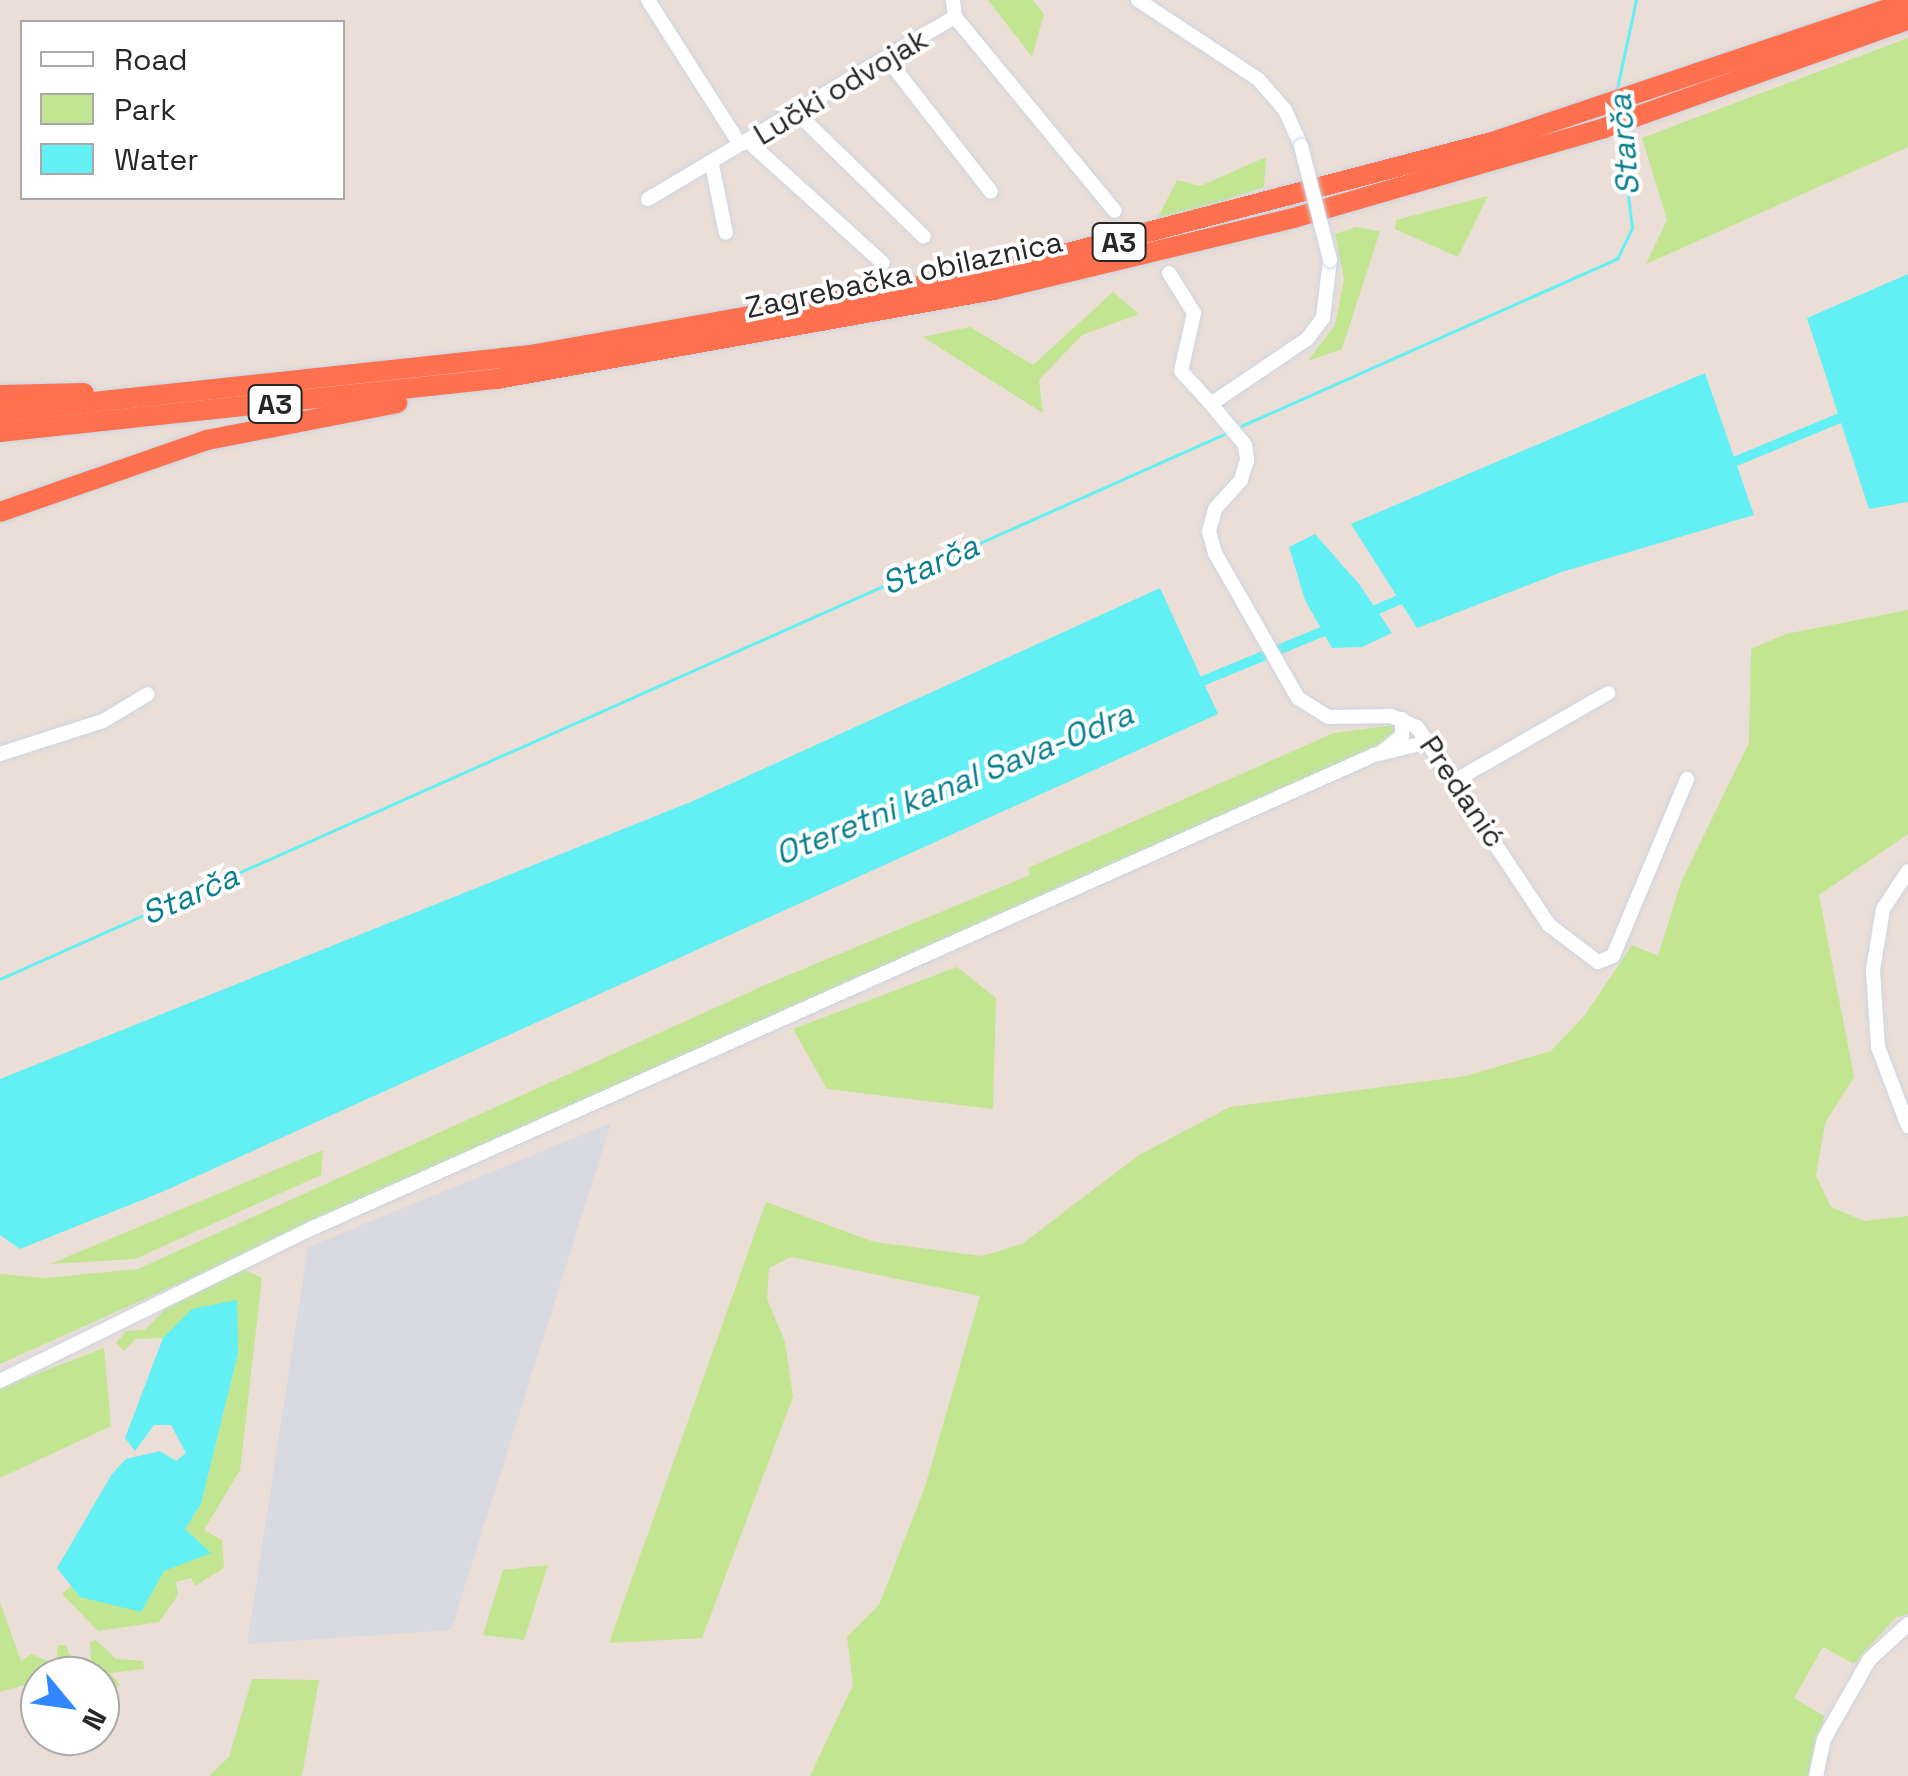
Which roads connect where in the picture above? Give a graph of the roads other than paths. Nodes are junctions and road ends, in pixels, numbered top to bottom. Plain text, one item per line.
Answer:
1 (648, 0) edge
2 (953, 0) edge
3 (1138, 0) edge
4 (1908, 2) edge
5 (956, 16) junction
6 (1908, 20) edge
7 (888, 60) junction
8 (1645, 104) junction
9 (797, 114) junction
10 (1600, 118) junction
11 (750, 143) junction
12 (712, 165) junction
13 (991, 192) dead end
14 (648, 199) dead end
15 (1115, 211) dead end
16 (726, 233) dead end
17 (924, 237) dead end
18 (883, 263) dead end
19 (1169, 273) dead end
20 (497, 378) junction
21 (315, 382) junction
22 (0, 396) edge
23 (1211, 404) junction
24 (0, 412) edge
25 (0, 432) edge
26 (0, 512) edge
27 (1608, 692) dead end
28 (148, 694) dead end
29 (1402, 719) junction
30 (1428, 742) junction
31 (0, 754) edge
32 (1374, 755) junction
33 (1458, 779) junction
34 (1688, 779) dead end
35 (1908, 871) edge
36 (1908, 1126) edge
37 (0, 1381) edge
38 (1908, 1624) edge
39 (1816, 1776) edge

1 - 11 street
2 - 5 street, Lučki odvojak
3 - 23 street, bridge
4 - 8 highway, Zagrebačka obilaznica / A3
5 - 7 street, Lučki odvojak
5 - 15 street
6 - 8 highway, Zagrebačka obilaznica / A3
7 - 9 street, Lučki odvojak
7 - 13 street
8 - 10 highway, Zagrebačka obilaznica / A3
9 - 11 street, Lučki odvojak
9 - 17 street
10 - 20 highway, Zagrebačka obilaznica / A3
10 - 21 highway, Zagrebačka obilaznica / A3
11 - 12 street, Lučki odvojak
11 - 18 street
12 - 14 street, Lučki odvojak
12 - 16 street
19 - 23 street, Predanić
20 - 25 highway, Zagrebačka obilaznica / A3
20 - 26 highway
21 - 22 highway
21 - 24 highway, Zagrebačka obilaznica / A3
23 - 29 street, Predanić
27 - 33 street
28 - 31 street
29 - 30 street, Predanić
29 - 32 street
30 - 32 street
30 - 33 street, Predanić
32 - 37 street
33 - 34 street, Predanić
35 - 36 street
38 - 39 street

